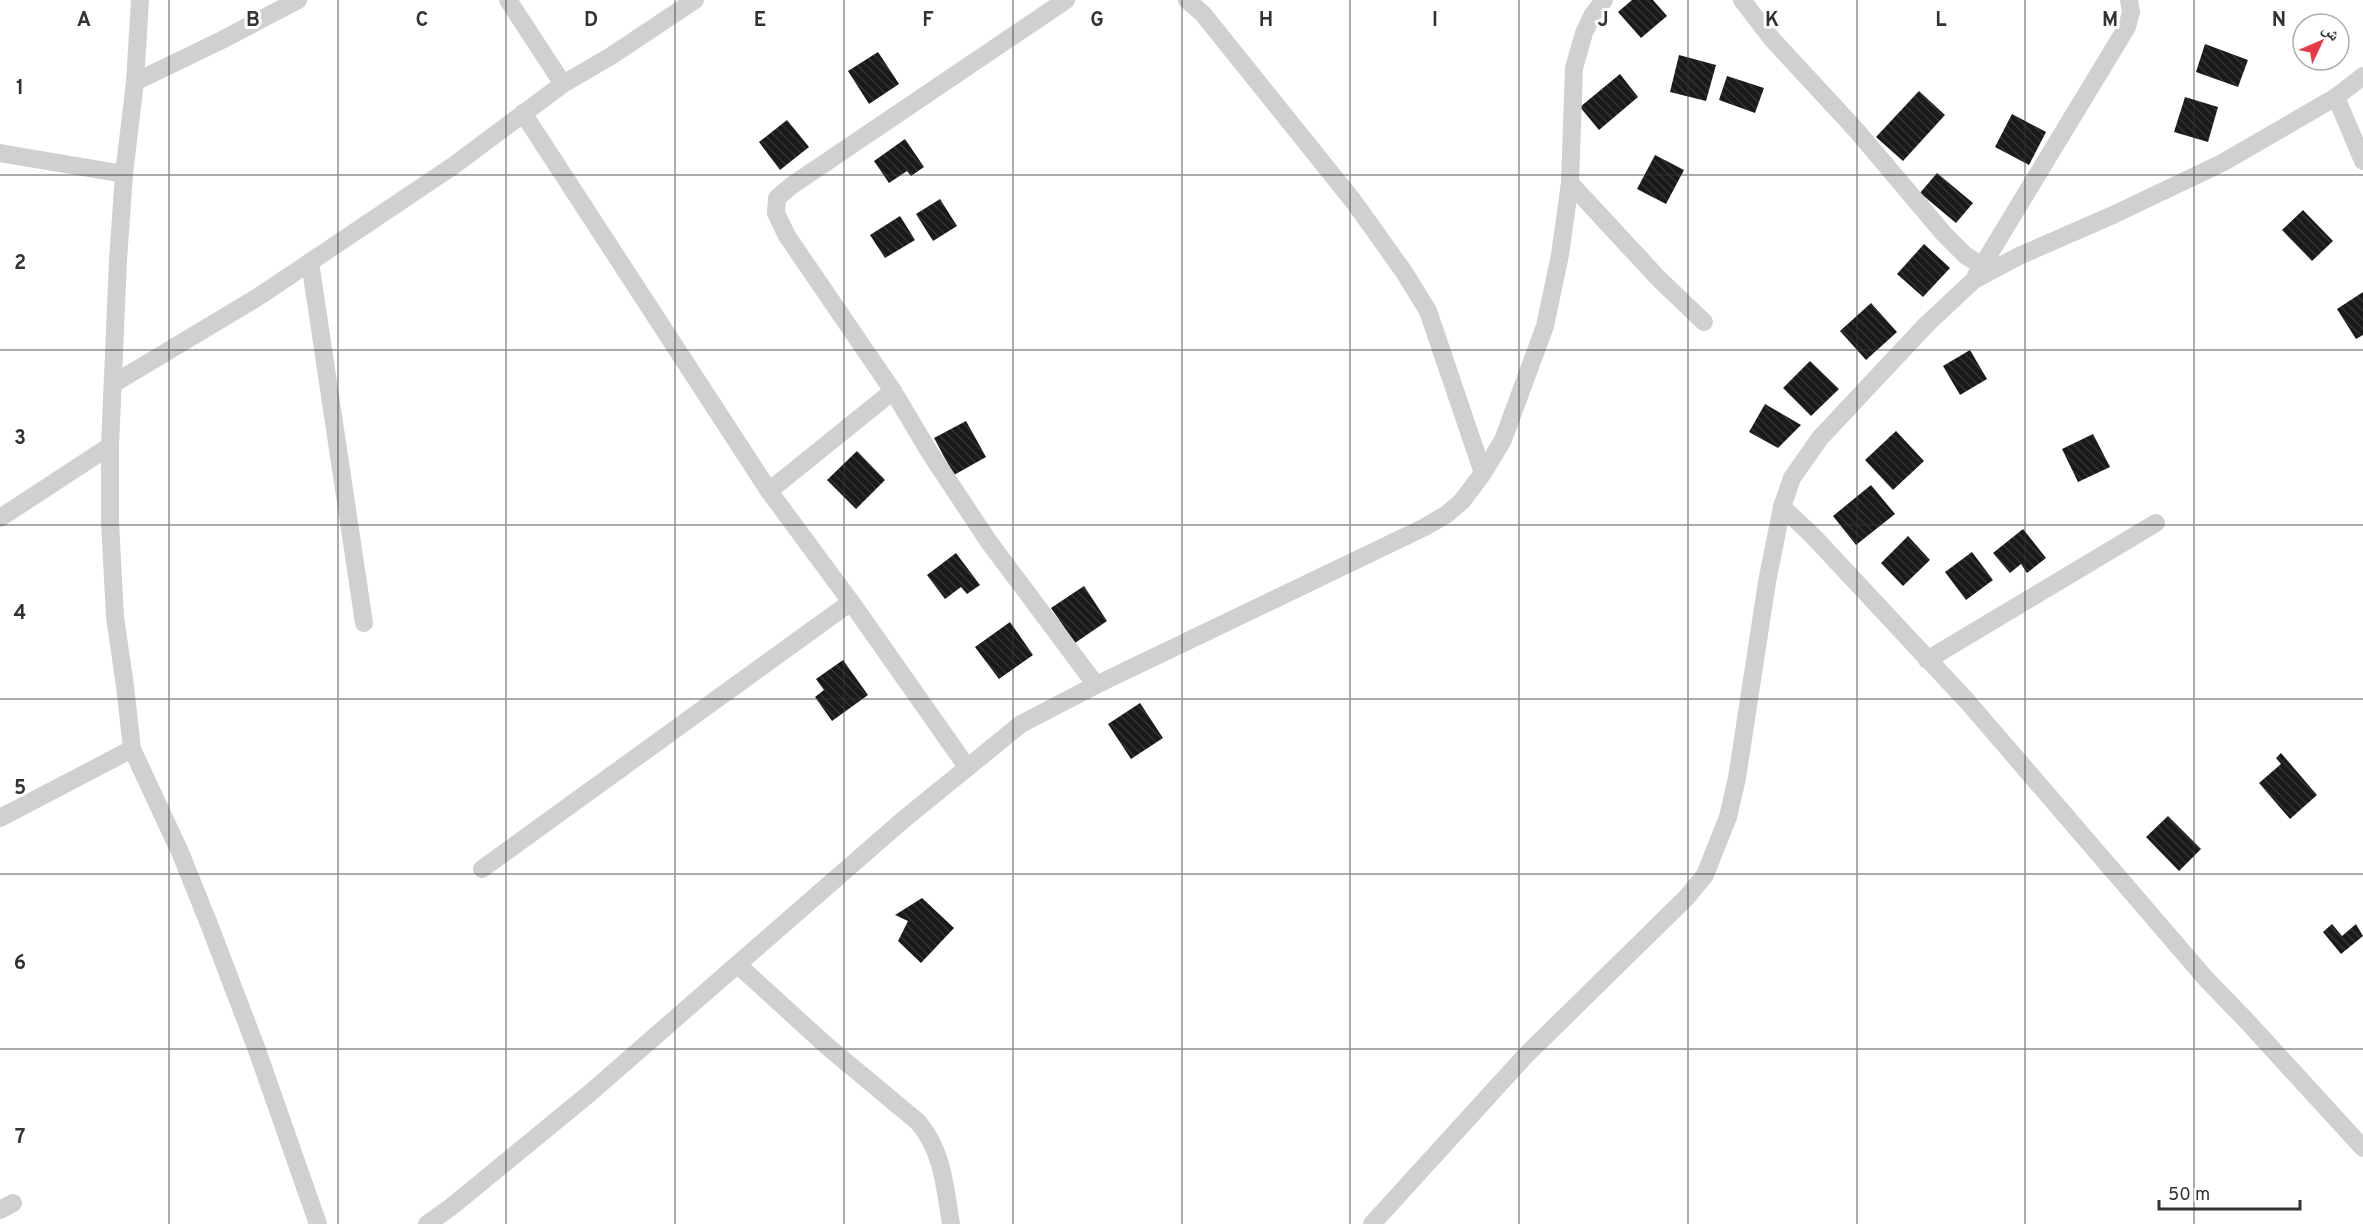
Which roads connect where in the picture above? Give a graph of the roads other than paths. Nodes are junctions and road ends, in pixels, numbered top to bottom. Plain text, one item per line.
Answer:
1 (140, 0) edge
2 (298, 0) edge
3 (508, 0) edge
4 (695, 0) edge
5 (1066, 0) edge
6 (1187, 0) edge
7 (1742, 0) edge
8 (2129, 0) edge
9 (1600, 1) edge
10 (2363, 76) edge
11 (135, 82) junction
12 (563, 84) junction
13 (2336, 97) junction
14 (523, 114) junction
15 (0, 153) edge
16 (2363, 161) edge
17 (124, 174) junction
18 (1569, 183) junction
19 (310, 262) junction
20 (1978, 273) junction
21 (1704, 322) dead end
22 (113, 384) junction
23 (893, 391) junction
24 (110, 446) junction
25 (1483, 473) junction
26 (769, 490) junction
27 (1782, 507) junction
28 (0, 518) edge
29 (2156, 523) dead end
30 (851, 602) junction
31 (364, 623) dead end
32 (1927, 660) junction
33 (1096, 685) junction
34 (132, 749) junction
35 (967, 767) junction
36 (0, 818) edge
37 (482, 869) dead end
38 (738, 965) junction
39 (2363, 1148) edge
40 (318, 1224) edge
41 (427, 1224) edge
42 (951, 1224) edge
43 (1372, 1224) edge

1 - 11 street
2 - 11 street
3 - 12 street
4 - 12 street
5 - 23 street
6 - 25 street
7 - 20 street
8 - 20 street
9 - 18 street
10 - 13 street
11 - 17 street
12 - 14 street
13 - 16 street
13 - 20 street
14 - 19 street
14 - 26 street
15 - 17 street
17 - 22 street
18 - 21 street
18 - 25 street
19 - 22 street
19 - 31 street
20 - 27 street
22 - 24 street
23 - 26 street
23 - 33 street
24 - 28 street
24 - 34 street
25 - 33 street
26 - 30 street
27 - 32 street
27 - 43 street
29 - 32 street
30 - 35 street
30 - 37 street
32 - 39 street
33 - 35 street
34 - 36 street
34 - 40 street
35 - 38 street
38 - 41 street
38 - 42 street

